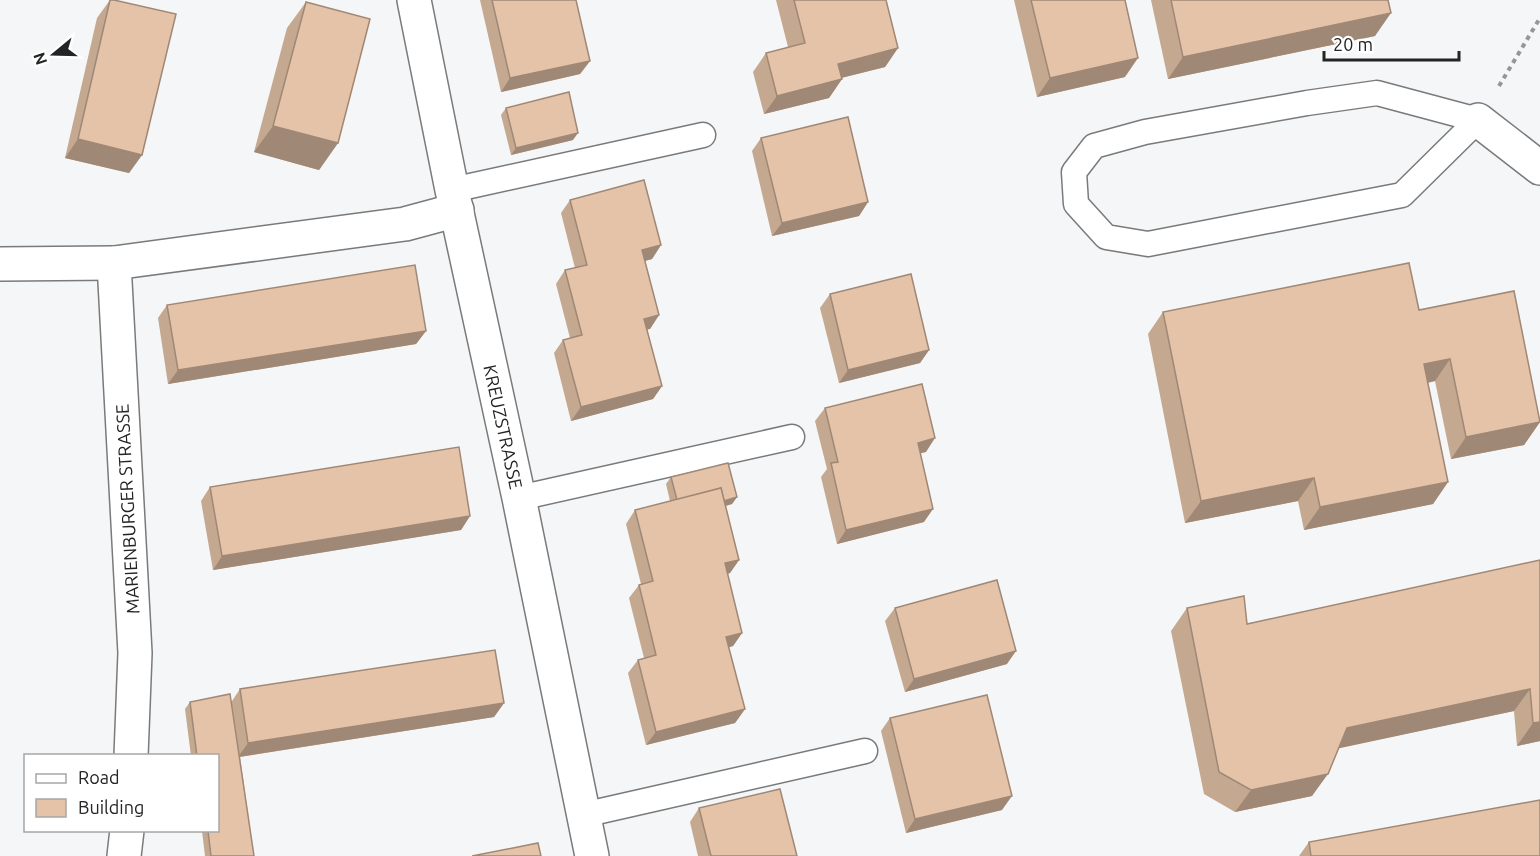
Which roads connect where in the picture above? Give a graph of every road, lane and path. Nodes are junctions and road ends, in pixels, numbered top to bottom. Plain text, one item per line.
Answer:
1 (414, 0) edge
2 (1540, 18) edge
3 (1478, 120) junction
4 (703, 135) dead end
5 (1540, 168) edge
6 (455, 200) junction
7 (114, 263) junction
8 (0, 264) edge
9 (792, 438) dead end
10 (519, 498) junction
11 (865, 751) dead end
12 (131, 754) edge
13 (583, 815) junction
14 (127, 832) edge
15 (124, 856) edge
16 (592, 856) edge

1 - 6 street, KREUZSTRASSE
2 - 3 path
3 - 3 lane
3 - 5 street
4 - 6 lane
6 - 7 street
6 - 10 street, KREUZSTRASSE
7 - 8 street
7 - 12 street, MARIENBURGER STRASSE
9 - 10 lane
10 - 13 street, KREUZSTRASSE
11 - 13 lane
13 - 16 street, KREUZSTRASSE
14 - 15 street

